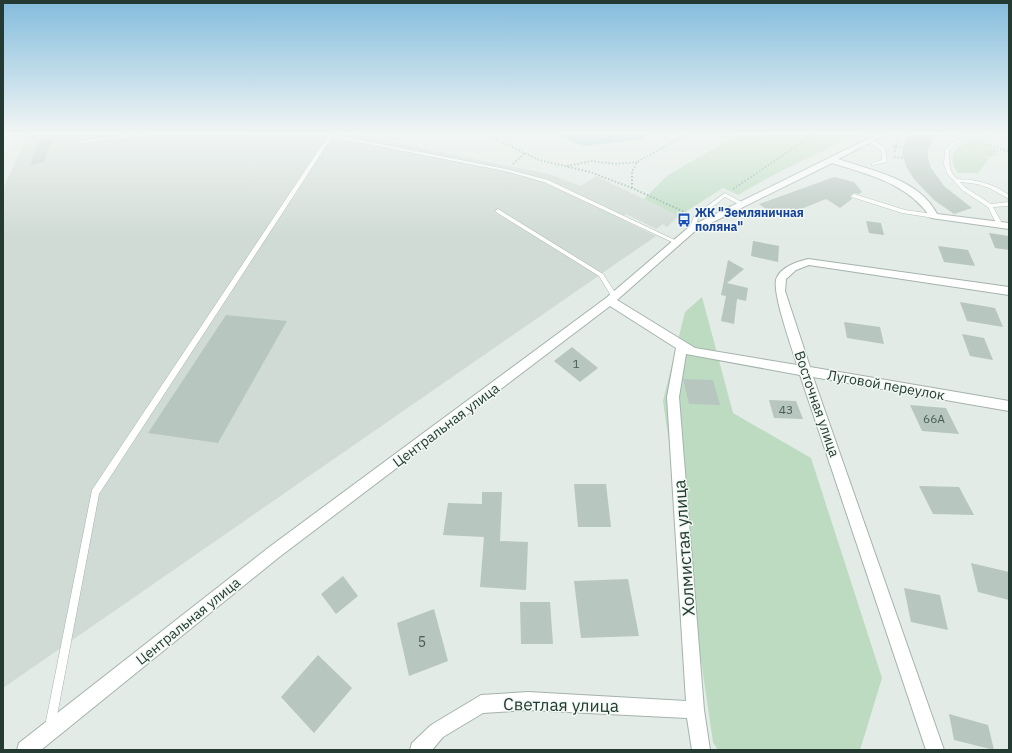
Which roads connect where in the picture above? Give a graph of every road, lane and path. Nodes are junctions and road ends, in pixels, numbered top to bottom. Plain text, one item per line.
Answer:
1 (309, 168) edge
2 (497, 168) edge
3 (574, 168) edge
4 (634, 168) edge
5 (764, 168) edge
6 (815, 168) edge
7 (856, 168) edge
8 (949, 168) edge
9 (506, 170) joint
10 (956, 180) junction
11 (632, 188) junction
12 (725, 195) junction
13 (856, 195) dead end
14 (1009, 197) edge
15 (742, 204) junction
16 (1009, 204) edge
17 (990, 206) junction
18 (498, 211) dead end
19 (934, 216) junction
20 (694, 223) junction
21 (1000, 225) junction
22 (1009, 226) edge
23 (676, 242) junction
24 (1009, 291) edge
25 (613, 299) junction
26 (682, 346) junction
27 (805, 371) junction
28 (1009, 406) edge
29 (696, 710) junction
30 (48, 732) junction
31 (26, 750) edge
32 (419, 750) edge
33 (701, 750) edge
34 (935, 750) edge

1 - 30 lane
2 - 9 lane
3 - 11 path
4 - 11 path
5 - 12 path
6 - 15 street, Центральная улица
7 - 19 street
8 - 10 lane
9 - 23 lane
10 - 14 lane
10 - 17 lane
11 - 20 path
12 - 15 lane
12 - 20 lane
13 - 19 lane
15 - 20 street, Центральная улица
16 - 17 lane
17 - 21 lane
18 - 25 lane
19 - 21 street
20 - 23 street, Центральная улица
21 - 22 street
23 - 25 street, Центральная улица
24 - 27 street, Восточная улица
25 - 26 street, Луговой переулок
25 - 30 street, Центральная улица
26 - 27 street, Луговой переулок
26 - 29 street, Холмистая улица
27 - 28 street, Луговой переулок
27 - 34 street, Восточная улица
29 - 32 street, Светлая улица
29 - 33 street, Холмистая улица
30 - 31 street, Центральная улица

